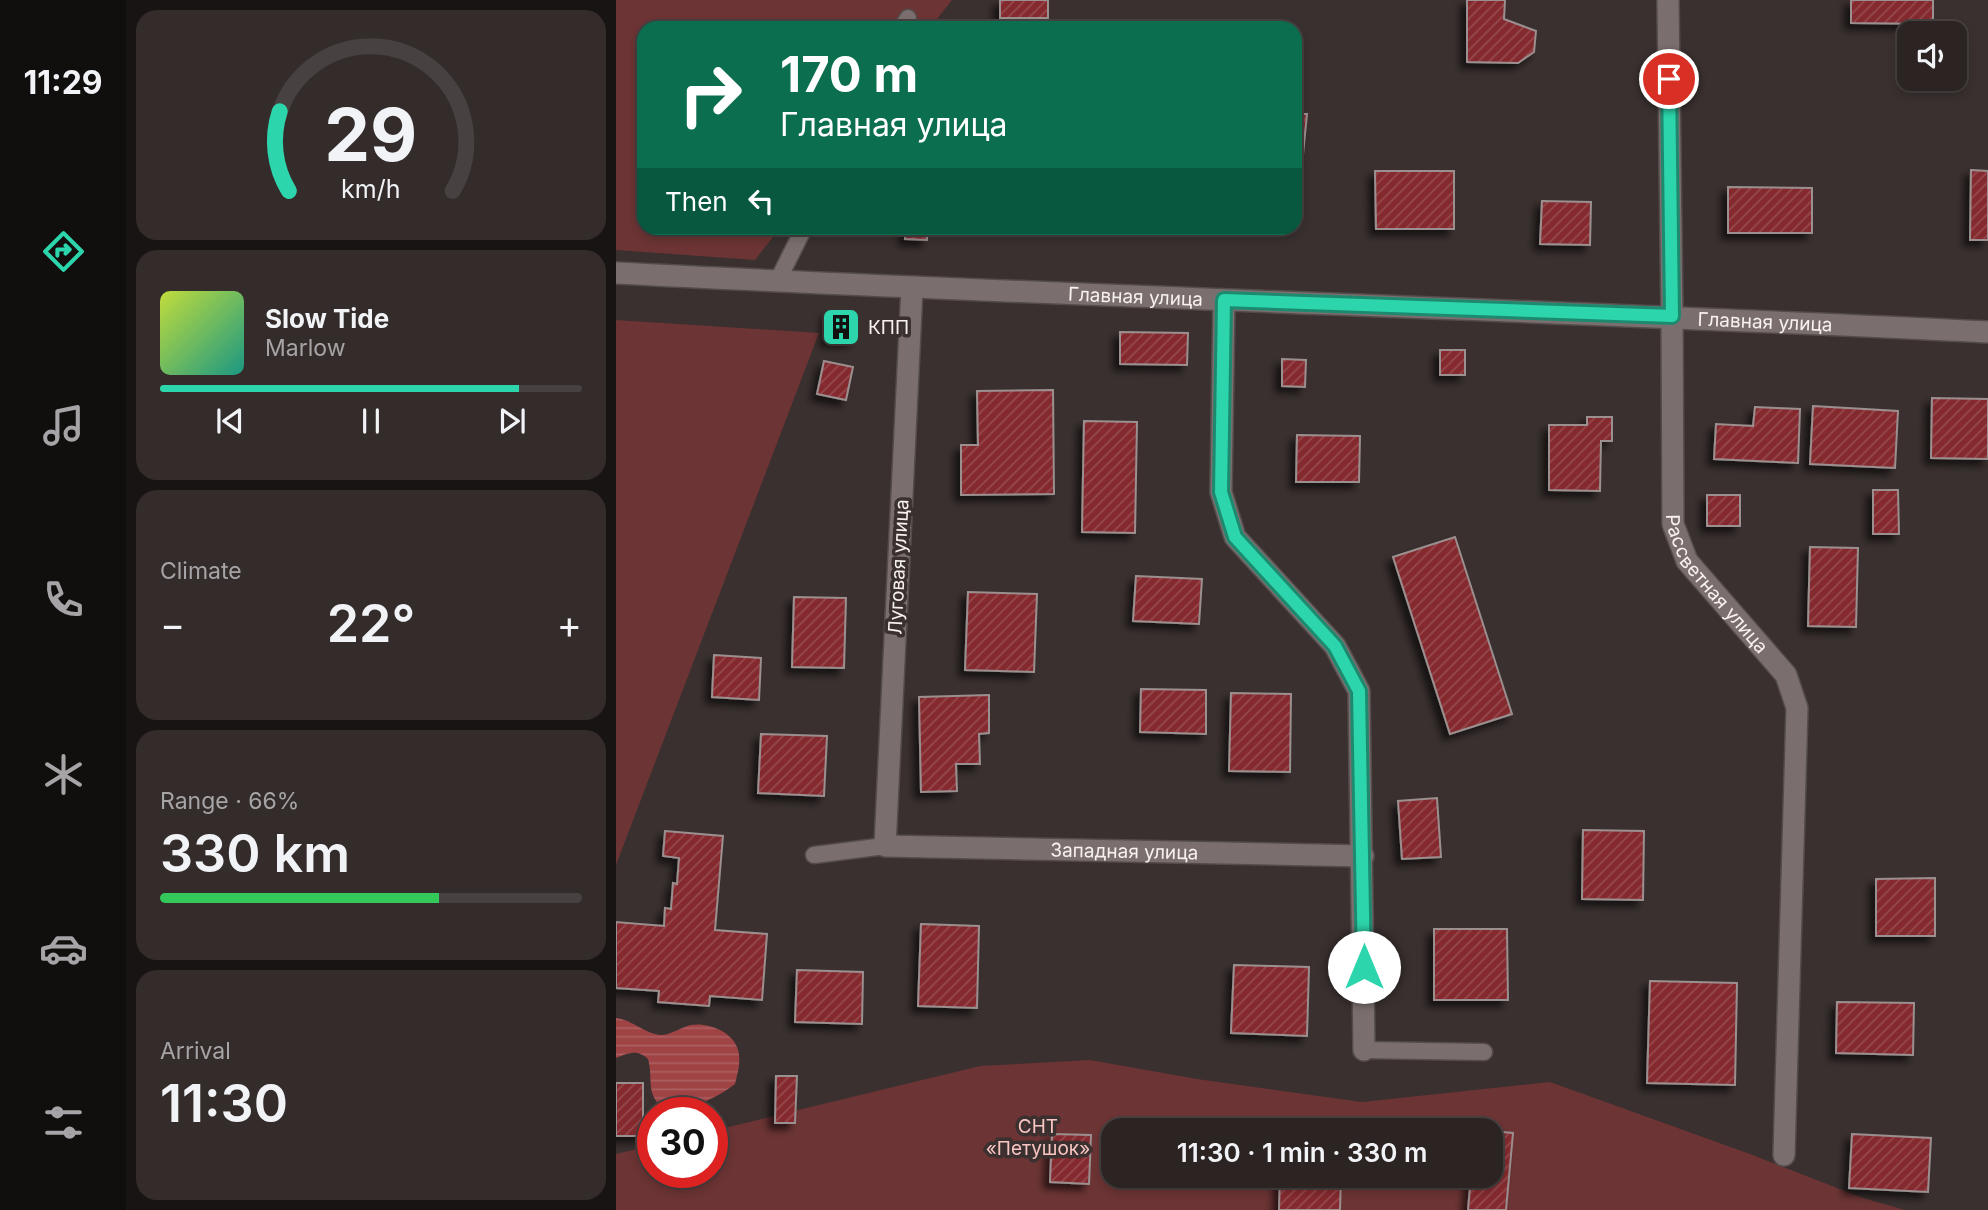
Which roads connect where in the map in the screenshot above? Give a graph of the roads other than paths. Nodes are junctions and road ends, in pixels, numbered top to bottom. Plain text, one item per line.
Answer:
1 (1668, 0) edge
2 (801, 235) edge
3 (616, 274) edge
4 (778, 282) junction
5 (912, 288) junction
6 (1224, 300) junction
7 (1672, 316) junction
8 (1988, 332) edge
9 (884, 846) junction
10 (814, 855) dead end
11 (1363, 856) junction
12 (1364, 1050) joint
13 (1484, 1052) dead end
14 (1784, 1155) dead end

1 - 7 street, Рассветная улица
2 - 4 lane
3 - 4 street, Главная улица
4 - 5 street, Главная улица
5 - 6 street, Главная улица
5 - 9 street, Луговая улица
6 - 7 street, Главная улица
6 - 11 street
7 - 8 street, Главная улица
7 - 14 street, Рассветная улица
9 - 10 lane
9 - 11 street, Западная улица
11 - 12 street
12 - 13 lane

